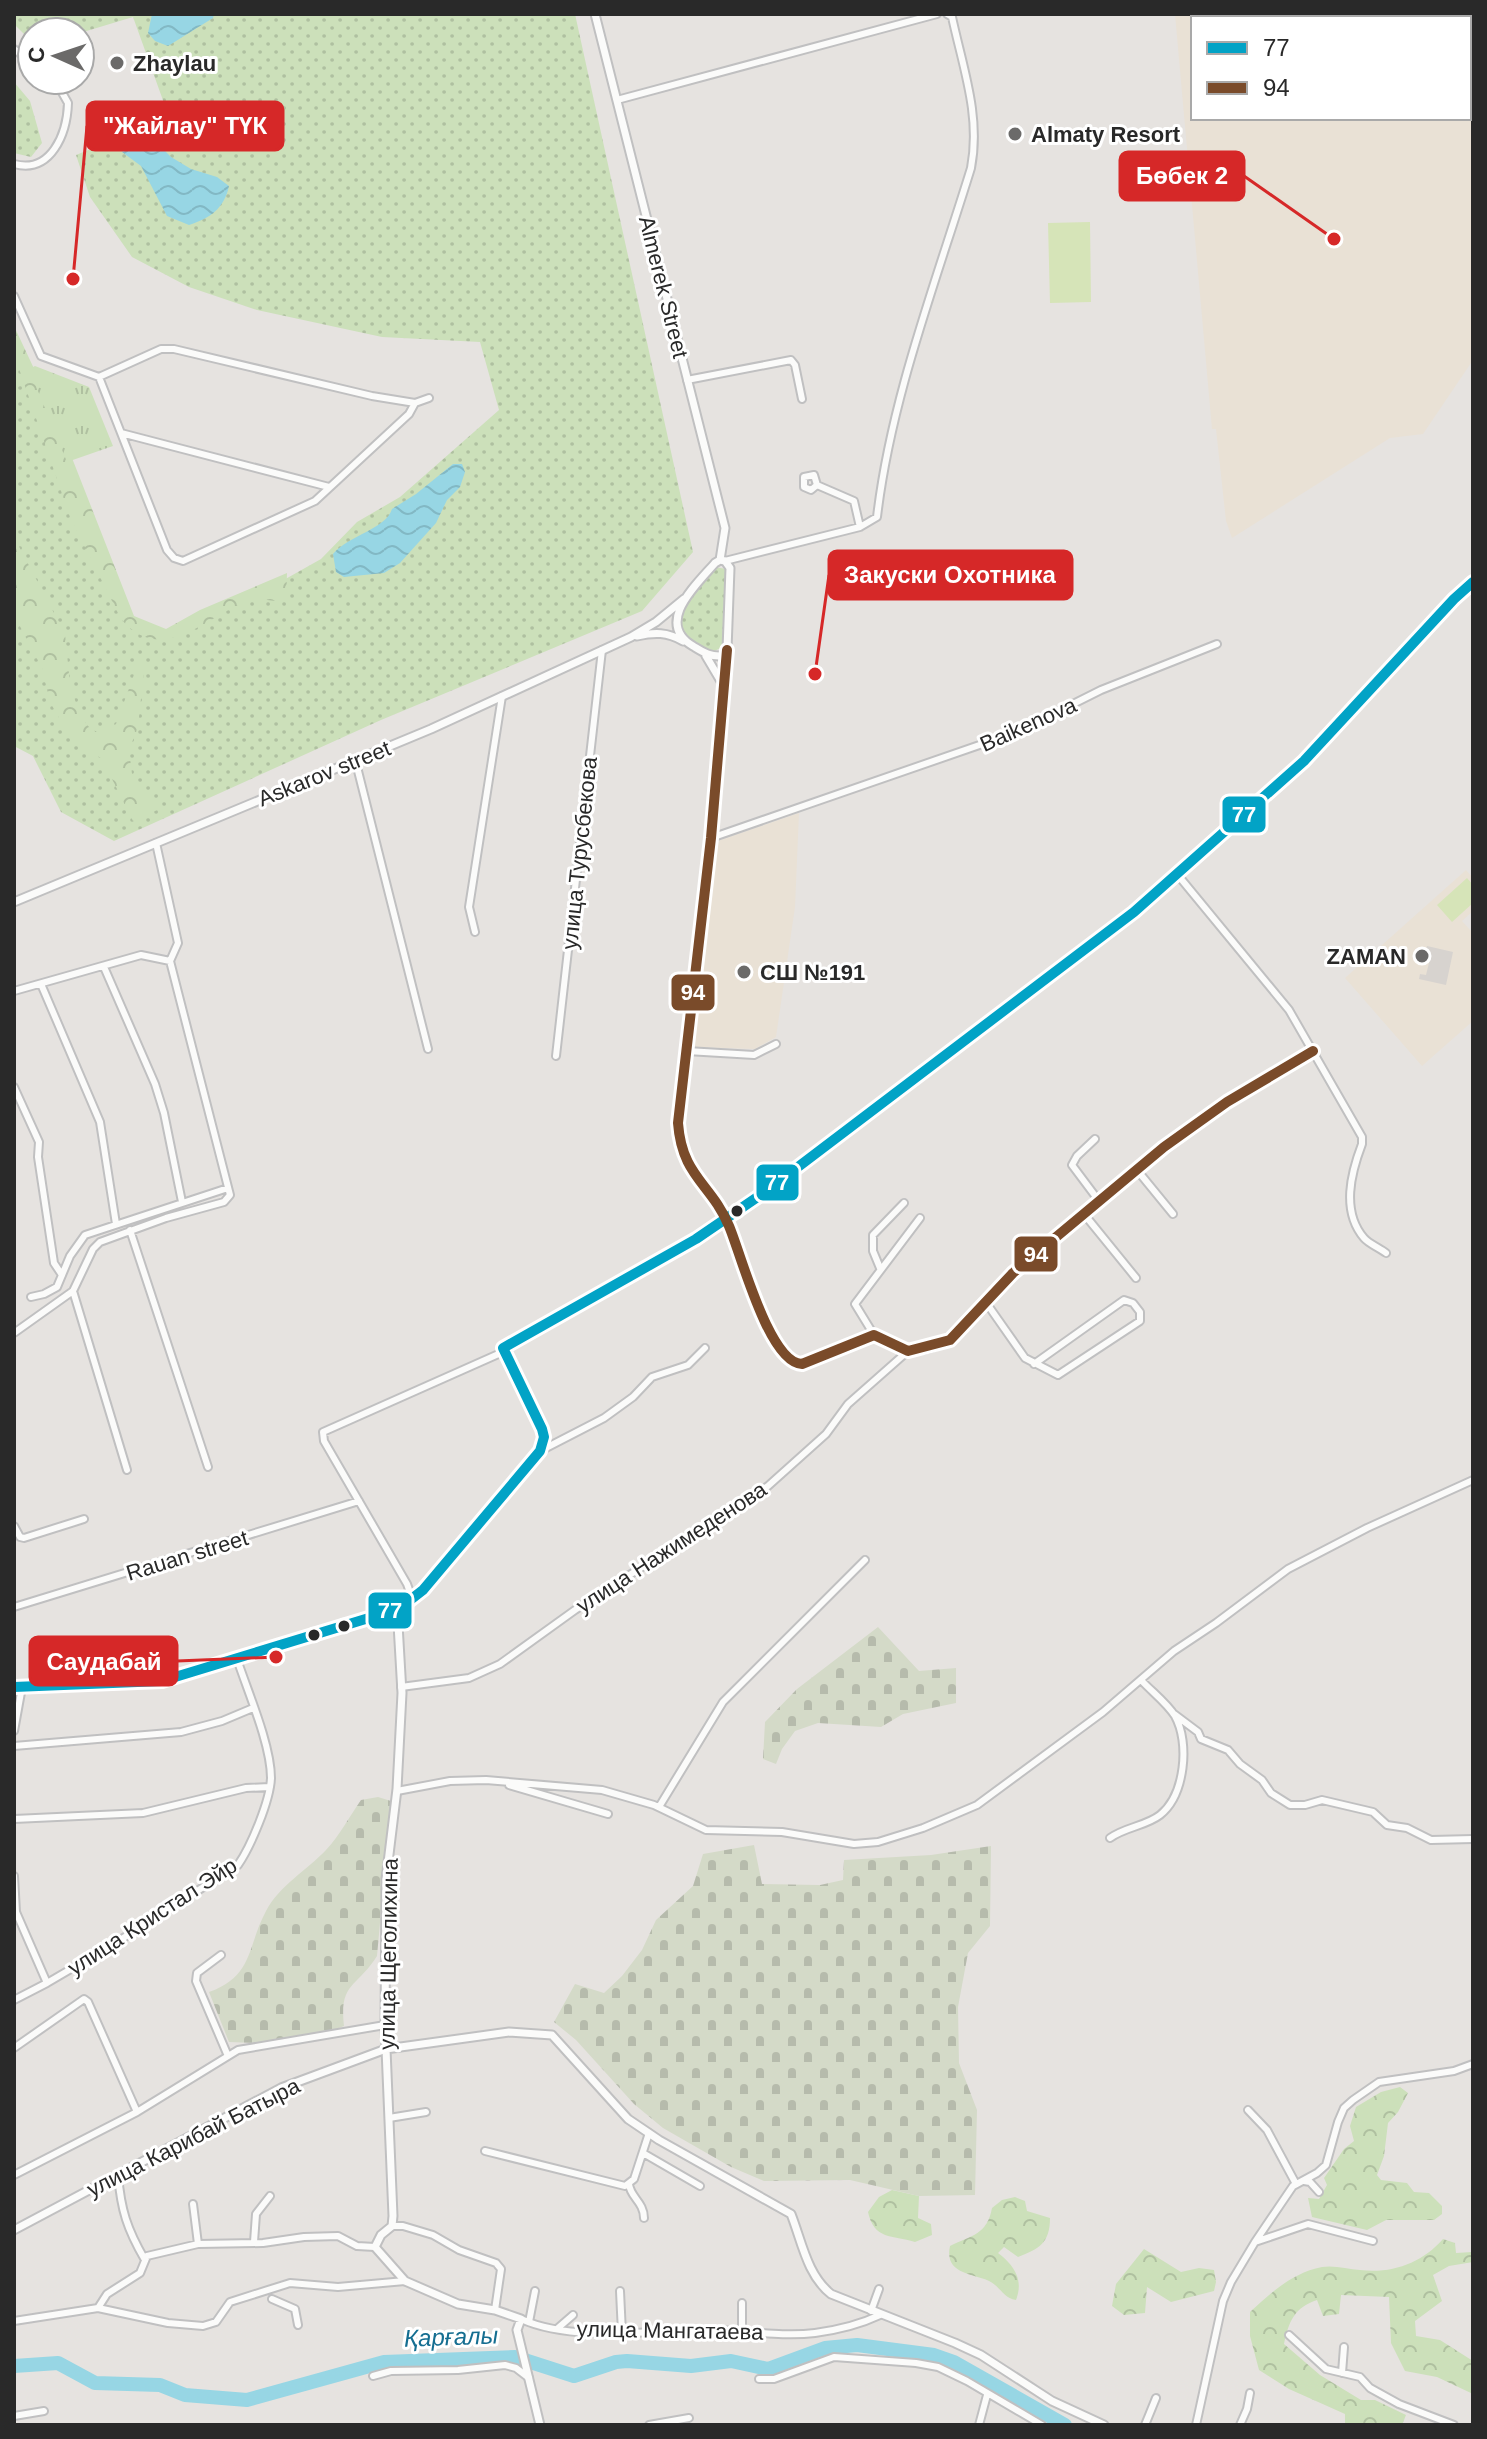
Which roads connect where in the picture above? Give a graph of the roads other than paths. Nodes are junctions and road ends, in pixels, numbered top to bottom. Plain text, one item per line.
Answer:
1 (595, 14) edge
2 (937, 14) edge
3 (947, 14) edge
4 (64, 96) edge
5 (617, 100) junction
6 (14, 164) edge
7 (14, 296) edge
8 (99, 377) junction
9 (687, 380) junction
10 (429, 398) dead end
11 (802, 399) dead end
12 (415, 403) junction
13 (121, 433) junction
14 (817, 485) dead end
15 (329, 487) junction
16 (860, 527) junction
17 (723, 561) junction
18 (1473, 582) edge
19 (684, 599) junction
20 (631, 637) junction
21 (1217, 644) dead end
22 (602, 650) junction
23 (700, 650) junction
24 (727, 650) junction
25 (723, 689) junction
26 (502, 696) junction
27 (355, 759) junction
28 (711, 838) junction
29 (156, 843) junction
30 (1177, 874) junction
31 (14, 902) edge
32 (475, 932) dead end
33 (170, 961) junction
34 (104, 967) junction
35 (41, 984) junction
36 (14, 991) edge
37 (776, 1044) dead end
38 (428, 1049) dead end
39 (687, 1051) junction
40 (1313, 1051) junction
41 (556, 1056) dead end
42 (14, 1087) edge
43 (1095, 1139) dead end
44 (1137, 1170) junction
45 (228, 1188) junction
46 (1099, 1201) junction
47 (182, 1202) junction
48 (904, 1203) dead end
49 (1084, 1214) junction
50 (1173, 1214) dead end
51 (725, 1217) junction
52 (920, 1218) dead end
53 (116, 1224) junction
54 (130, 1230) junction
55 (1386, 1253) dead end
56 (880, 1268) junction
57 (62, 1275) junction
58 (1136, 1278) dead end
59 (73, 1291) junction
60 (31, 1297) dead end
61 (985, 1301) junction
62 (14, 1333) edge
63 (874, 1335) junction
64 (705, 1348) dead end
65 (908, 1351) junction
66 (503, 1352) junction
67 (1034, 1364) junction
68 (540, 1451) junction
69 (208, 1467) dead end
70 (127, 1470) dead end
71 (1473, 1480) edge
72 (359, 1501) junction
73 (84, 1519) dead end
74 (14, 1526) edge
75 (865, 1560) dead end
76 (412, 1598) junction
77 (14, 1607) edge
78 (397, 1607) junction
79 (237, 1659) junction
80 (1141, 1680) junction
81 (18, 1687) edge
82 (401, 1687) junction
83 (253, 1708) junction
84 (1174, 1714) junction
85 (14, 1731) edge
86 (14, 1746) edge
87 (498, 1781) junction
88 (269, 1787) junction
89 (397, 1791) junction
90 (659, 1807) junction
91 (608, 1814) dead end
92 (14, 1819) edge
93 (1110, 1838) dead end
94 (1473, 1839) edge
95 (14, 1876) edge
96 (221, 1955) dead end
97 (47, 1983) junction
98 (14, 2000) edge
99 (385, 2025) junction
100 (14, 2048) edge
101 (386, 2049) junction
102 (228, 2056) junction
103 (1473, 2064) edge
104 (1248, 2110) dead end
105 (137, 2112) junction
106 (426, 2112) dead end
107 (389, 2118) junction
108 (649, 2133) junction
109 (485, 2151) dead end
110 (643, 2153) junction
111 (14, 2175) edge
112 (118, 2175) junction
113 (1300, 2182) junction
114 (629, 2184) junction
115 (700, 2186) dead end
116 (1319, 2192) dead end
117 (270, 2196) dead end
118 (193, 2204) dead end
119 (644, 2218) dead end
120 (392, 2226) junction
121 (14, 2230) edge
122 (1373, 2241) dead end
123 (254, 2242) junction
124 (1255, 2242) junction
125 (198, 2244) junction
126 (375, 2247) junction
127 (145, 2260) junction
128 (405, 2281) junction
129 (879, 2289) dead end
130 (272, 2290) junction
131 (535, 2291) dead end
132 (620, 2291) dead end
133 (742, 2303) dead end
134 (98, 2308) junction
135 (495, 2310) junction
136 (871, 2311) junction
137 (573, 2315) dead end
138 (880, 2315) junction
139 (14, 2321) edge
140 (525, 2321) junction
141 (298, 2325) dead end
142 (558, 2328) junction
143 (742, 2330) junction
144 (622, 2333) junction
145 (1289, 2335) dead end
146 (1344, 2347) dead end
147 (1342, 2373) junction
148 (373, 2376) dead end
149 (529, 2378) junction
150 (759, 2379) dead end
151 (1250, 2393) dead end
152 (987, 2395) junction
153 (1156, 2398) dead end
154 (44, 2411) dead end
155 (14, 2416) edge
156 (689, 2418) dead end
157 (540, 2425) edge
158 (649, 2425) edge
159 (979, 2425) edge
160 (1042, 2425) edge
161 (1104, 2425) edge
162 (1145, 2425) edge
163 (1196, 2425) edge
164 (1240, 2425) edge
165 (1454, 2425) edge

1 - 5 street, Almerek Street
2 - 5 street
3 - 16 street
4 - 6 street
5 - 9 street, Almerek Street
7 - 8 street
8 - 12 street
8 - 13 street
9 - 11 street
9 - 17 street, Almerek Street
10 - 12 street
12 - 15 street
13 - 15 street
13 - 15 street
14 - 16 street
16 - 17 street
17 - 19 street
17 - 24 street, Almerek Street
18 - 30 street
19 - 20 street
19 - 23 street
20 - 22 street, Askarov street
20 - 23 street
21 - 28 street, Baikenova
22 - 26 street, Askarov street
22 - 41 street, улица Турусбекова
23 - 24 street
23 - 25 street
24 - 25 street, Almerek Street
25 - 28 street
26 - 27 street, Askarov street
26 - 32 street
27 - 29 street, Askarov street
27 - 38 street
28 - 39 street
29 - 31 street, Askarov street
29 - 33 street
30 - 40 street
30 - 51 street
33 - 34 street
33 - 45 street
34 - 35 street
34 - 47 street
35 - 36 street
35 - 53 street
37 - 39 street
39 - 51 street
40 - 44 street
40 - 55 street
42 - 57 street
43 - 46 street
44 - 46 street
44 - 50 street
45 - 47 street
45 - 54 street
46 - 49 street
47 - 53 street
48 - 56 street
49 - 58 street
49 - 61 street
51 - 63 street
51 - 66 street
52 - 56 street
53 - 57 street
54 - 59 street
54 - 69 street
56 - 63 street
57 - 60 street
59 - 62 street
59 - 70 street
61 - 65 street
61 - 67 street
63 - 65 street
64 - 68 street
65 - 82 street, улица Нажимеденова
66 - 68 street
66 - 72 street
67 - 67 street
68 - 76 street
71 - 80 street
72 - 76 street
72 - 77 street, Rauan street
73 - 74 street
75 - 90 street
76 - 78 street
78 - 79 street
78 - 82 street, улица Щеголихина
79 - 81 street
79 - 83 street, улица Кристал Эйр
80 - 84 street
80 - 90 street
81 - 85 street
82 - 89 street, улица Щеголихина
83 - 86 street
83 - 88 street, улица Кристал Эйр
84 - 93 street
84 - 94 street
87 - 89 street
87 - 90 street
87 - 91 street
88 - 92 street
88 - 97 street, улица Кристал Эйр
89 - 99 street, улица Щеголихина
95 - 97 street, улица Кристал Эйр
96 - 102 street
97 - 98 street, улица Кристал Эйр
99 - 101 street, улица Щеголихина
99 - 102 street
100 - 105 street
101 - 107 street, улица Щеголихина
101 - 108 street, улица Карибай Батыра
101 - 112 street, улица Карибай Батыра
102 - 105 street
103 - 113 street
104 - 113 street
105 - 111 street
106 - 107 street
107 - 120 street, улица Щеголихина
108 - 110 street
108 - 136 street, улица Карибай Батыра
109 - 114 street
110 - 114 street
110 - 115 street
112 - 121 street, улица Карибай Батыра
112 - 127 street
113 - 116 street
113 - 124 street
114 - 119 street
117 - 123 street
118 - 125 street
120 - 126 street
120 - 135 street
122 - 124 street
123 - 125 street
123 - 126 street
124 - 163 street
125 - 127 street
126 - 128 street
127 - 134 street
128 - 130 street, улица Мангатаева
128 - 135 street, улица Мангатаева
129 - 136 street
130 - 134 street, улица Мангатаева
130 - 141 street
131 - 140 street
132 - 144 street
133 - 143 street
134 - 139 street
135 - 140 street, улица Мангатаева
136 - 138 street, улица Карибай Батыра
137 - 142 street
138 - 143 street, улица Мангатаева
138 - 161 street, улица Карибай Батыра
140 - 142 street, улица Мангатаева
140 - 149 street
142 - 144 street, улица Мангатаева
143 - 144 street, улица Мангатаева
145 - 147 street
146 - 147 street
147 - 165 street
148 - 149 street
149 - 157 street
150 - 152 street
151 - 164 street
152 - 159 street
152 - 160 street
153 - 162 street
154 - 155 street
156 - 158 street

